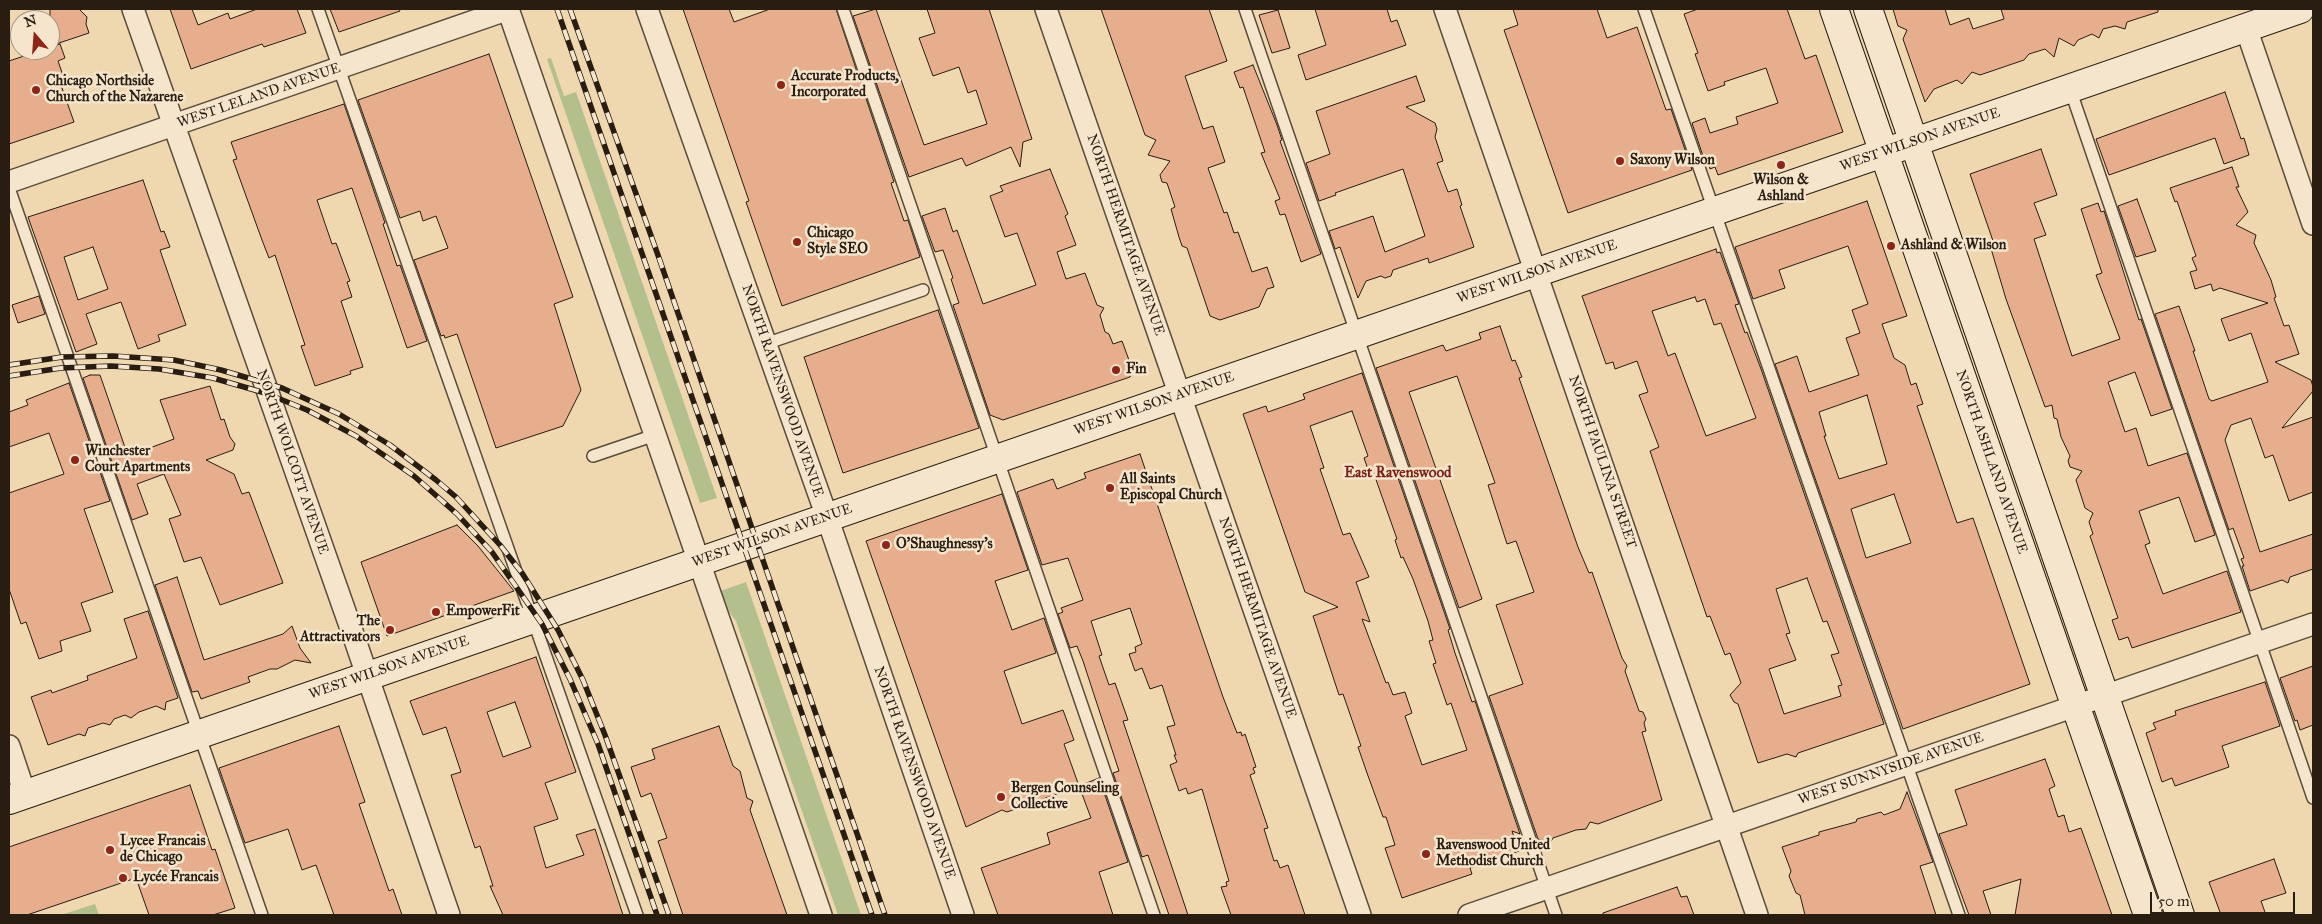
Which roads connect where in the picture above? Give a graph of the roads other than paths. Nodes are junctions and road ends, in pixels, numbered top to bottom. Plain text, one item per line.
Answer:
1 (133, 9) edge
2 (318, 9) edge
3 (508, 9) edge
4 (647, 9) edge
5 (844, 9) edge
6 (1046, 9) edge
7 (1245, 9) edge
8 (1445, 9) edge
9 (1644, 9) edge
10 (1834, 9) edge
11 (1868, 9) edge
12 (2300, 9) edge
13 (2246, 28) junction
14 (339, 68) junction
15 (2070, 89) junction
16 (173, 126) junction
17 (1914, 142) junction
18 (1884, 152) junction
19 (9, 182) edge
20 (9, 188) edge
21 (1713, 211) junction
22 (2313, 224) edge
23 (1536, 272) junction
24 (923, 290) dead end
25 (1356, 334) junction
26 (765, 344) junction
27 (1180, 395) junction
28 (655, 435) junction
29 (592, 456) dead end
30 (997, 458) junction
31 (827, 517) junction
32 (699, 561) junction
33 (533, 619) junction
34 (2313, 624) edge
35 (2260, 642) junction
36 (367, 676) junction
37 (2106, 696) junction
38 (2075, 705) junction
39 (199, 734) junction
40 (9, 746) edge
41 (1906, 764) junction
42 (17, 797) edge
43 (2313, 798) edge
44 (1727, 826) junction
45 (1546, 888) junction
46 (262, 915) edge
47 (449, 915) edge
48 (637, 915) edge
49 (821, 915) edge
50 (963, 915) edge
51 (1154, 915) edge
52 (1360, 915) edge
53 (1469, 915) edge
54 (1556, 915) edge
55 (1758, 915) edge
56 (1960, 915) edge
57 (2148, 915) edge
58 (2180, 915) edge

1 - 16 street, NORTH WOLCOTT AVENUE
2 - 14 lane
3 - 14 street, WEST LELAND AVENUE
3 - 28 street
4 - 26 street, NORTH RAVENSWOOD AVENUE
5 - 30 lane
6 - 27 street, NORTH HERMITAGE AVENUE
7 - 25 lane
8 - 23 street, NORTH PAULINA STREET
9 - 21 lane
10 - 18 street, NORTH ASHLAND AVENUE
11 - 17 street
12 - 13 street, WEST WILSON AVENUE
13 - 15 street, WEST WILSON AVENUE
13 - 22 street
14 - 16 street, WEST LELAND AVENUE
14 - 33 lane
15 - 17 street, WEST WILSON AVENUE
15 - 35 lane
16 - 19 street, WEST LELAND AVENUE
16 - 36 street, NORTH WOLCOTT AVENUE
17 - 18 street, WEST WILSON AVENUE
17 - 37 street
18 - 21 street, WEST WILSON AVENUE
18 - 38 street, NORTH ASHLAND AVENUE
20 - 39 lane
21 - 23 street, WEST WILSON AVENUE
21 - 41 lane
23 - 25 street, WEST WILSON AVENUE
23 - 44 street, NORTH PAULINA STREET
24 - 26 lane
25 - 27 street, WEST WILSON AVENUE
25 - 45 lane
26 - 31 street, NORTH RAVENSWOOD AVENUE
27 - 30 street, WEST WILSON AVENUE
27 - 52 street, NORTH HERMITAGE AVENUE
28 - 29 lane
28 - 32 street
30 - 31 street, WEST WILSON AVENUE
30 - 51 lane
31 - 32 street, WEST WILSON AVENUE
31 - 50 street, NORTH RAVENSWOOD AVENUE
32 - 33 street, WEST WILSON AVENUE
32 - 49 street
33 - 36 street, WEST WILSON AVENUE
33 - 48 lane
34 - 35 street, WEST SUNNYSIDE AVENUE
35 - 37 street, WEST SUNNYSIDE AVENUE
35 - 43 lane
36 - 39 street, WEST WILSON AVENUE
36 - 47 street, NORTH WOLCOTT AVENUE
37 - 38 street, WEST SUNNYSIDE AVENUE
37 - 58 street
38 - 41 street, WEST SUNNYSIDE AVENUE
38 - 57 street, NORTH ASHLAND AVENUE
39 - 42 street, WEST WILSON AVENUE
39 - 46 lane
40 - 42 street
41 - 44 street, WEST SUNNYSIDE AVENUE
41 - 56 lane
44 - 45 street, WEST SUNNYSIDE AVENUE
44 - 55 street, NORTH PAULINA STREET
45 - 53 street, WEST SUNNYSIDE AVENUE
45 - 54 lane

